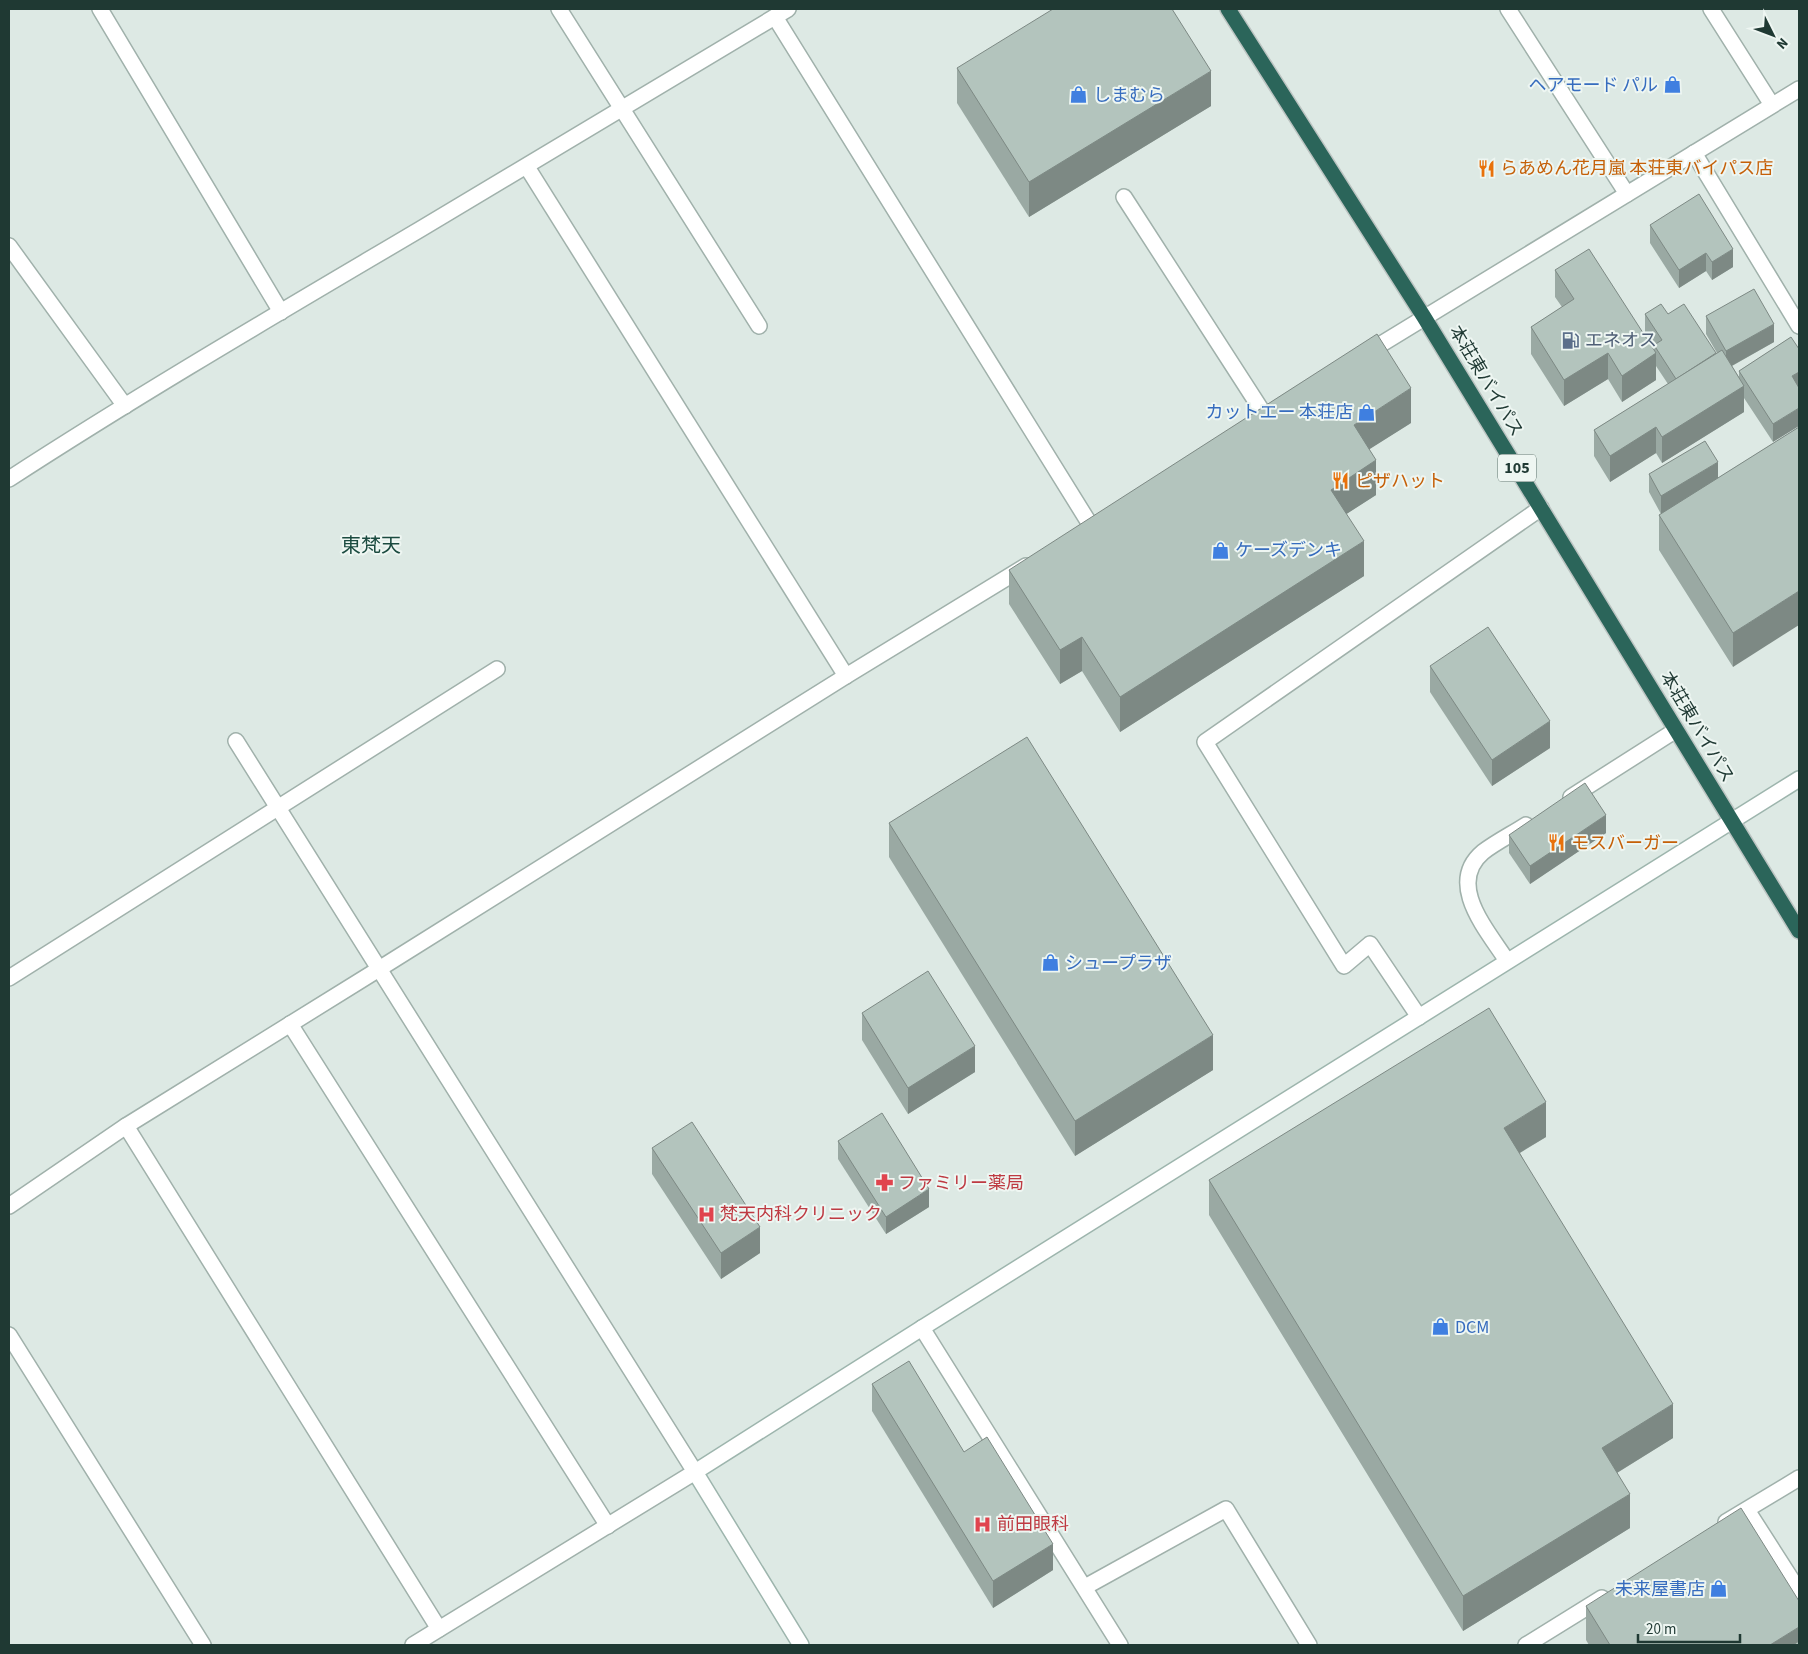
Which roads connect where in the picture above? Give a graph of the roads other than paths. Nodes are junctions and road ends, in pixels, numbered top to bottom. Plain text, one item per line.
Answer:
1 (100, 9) edge
2 (559, 9) edge
3 (788, 9) edge
4 (1228, 9) edge
5 (1508, 9) edge
6 (1711, 9) edge
7 (775, 17) junction
8 (1799, 89) edge
9 (1772, 105) junction
10 (623, 108) junction
11 (1694, 152) junction
12 (527, 166) junction
13 (1627, 194) junction
14 (1124, 197) dead end
15 (9, 246) edge
16 (281, 312) junction
17 (1424, 317) junction
18 (759, 326) dead end
19 (1799, 326) edge
20 (1349, 364) edge
21 (125, 406) junction
22 (1266, 417) edge
23 (9, 479) edge
24 (1541, 508) junction
25 (1074, 536) edge
26 (1041, 557) edge
27 (497, 669) dead end
28 (846, 676) junction
29 (1676, 730) junction
30 (236, 741) dead end
31 (1799, 779) edge
32 (1559, 804) edge
33 (278, 808) junction
34 (1542, 815) edge
35 (1732, 820) junction
36 (1799, 930) edge
37 (1507, 962) junction
38 (379, 969) junction
39 (9, 978) edge
40 (1419, 1017) junction
41 (290, 1024) junction
42 (126, 1126) junction
43 (9, 1206) edge
44 (922, 1328) junction
45 (9, 1335) edge
46 (695, 1472) junction
47 (1799, 1478) edge
48 (1746, 1510) junction
49 (608, 1526) junction
50 (1712, 1531) edge
51 (1085, 1587) junction
52 (1799, 1591) edge
53 (1610, 1593) edge
54 (439, 1629) junction
55 (203, 1645) edge
56 (413, 1645) edge
57 (801, 1645) edge
58 (1120, 1645) edge
59 (1309, 1645) edge
60 (1526, 1645) edge

1 - 16 street
2 - 10 street
3 - 7 street
4 - 17 highway, 本荘東バイパス / 105
5 - 13 street
6 - 9 street
7 - 10 street
7 - 25 street
8 - 9 street
9 - 11 street
10 - 12 street
10 - 18 street
11 - 13 street
11 - 19 street
12 - 16 street
12 - 28 street
13 - 17 street
14 - 22 street
15 - 21 street
16 - 21 street
17 - 20 street
17 - 24 highway, 本荘東バイパス / 105
21 - 23 street
24 - 29 highway, 本荘東バイパス / 105
24 - 40 street
26 - 28 street
27 - 33 street
28 - 38 street
29 - 32 street
29 - 35 highway, 本荘東バイパス / 105
30 - 33 street
31 - 35 street
33 - 38 street
33 - 39 street
34 - 37 street
35 - 36 highway, 本荘東バイパス / 105
35 - 37 street
37 - 40 street
38 - 41 street
38 - 46 street
40 - 44 street
41 - 42 street
41 - 49 street
42 - 43 street
42 - 54 street
44 - 46 street
44 - 51 street
45 - 55 street
46 - 49 street
46 - 57 street
47 - 48 street
48 - 50 street
48 - 52 street
49 - 54 street
51 - 58 street
51 - 59 street
53 - 60 street
54 - 56 street

